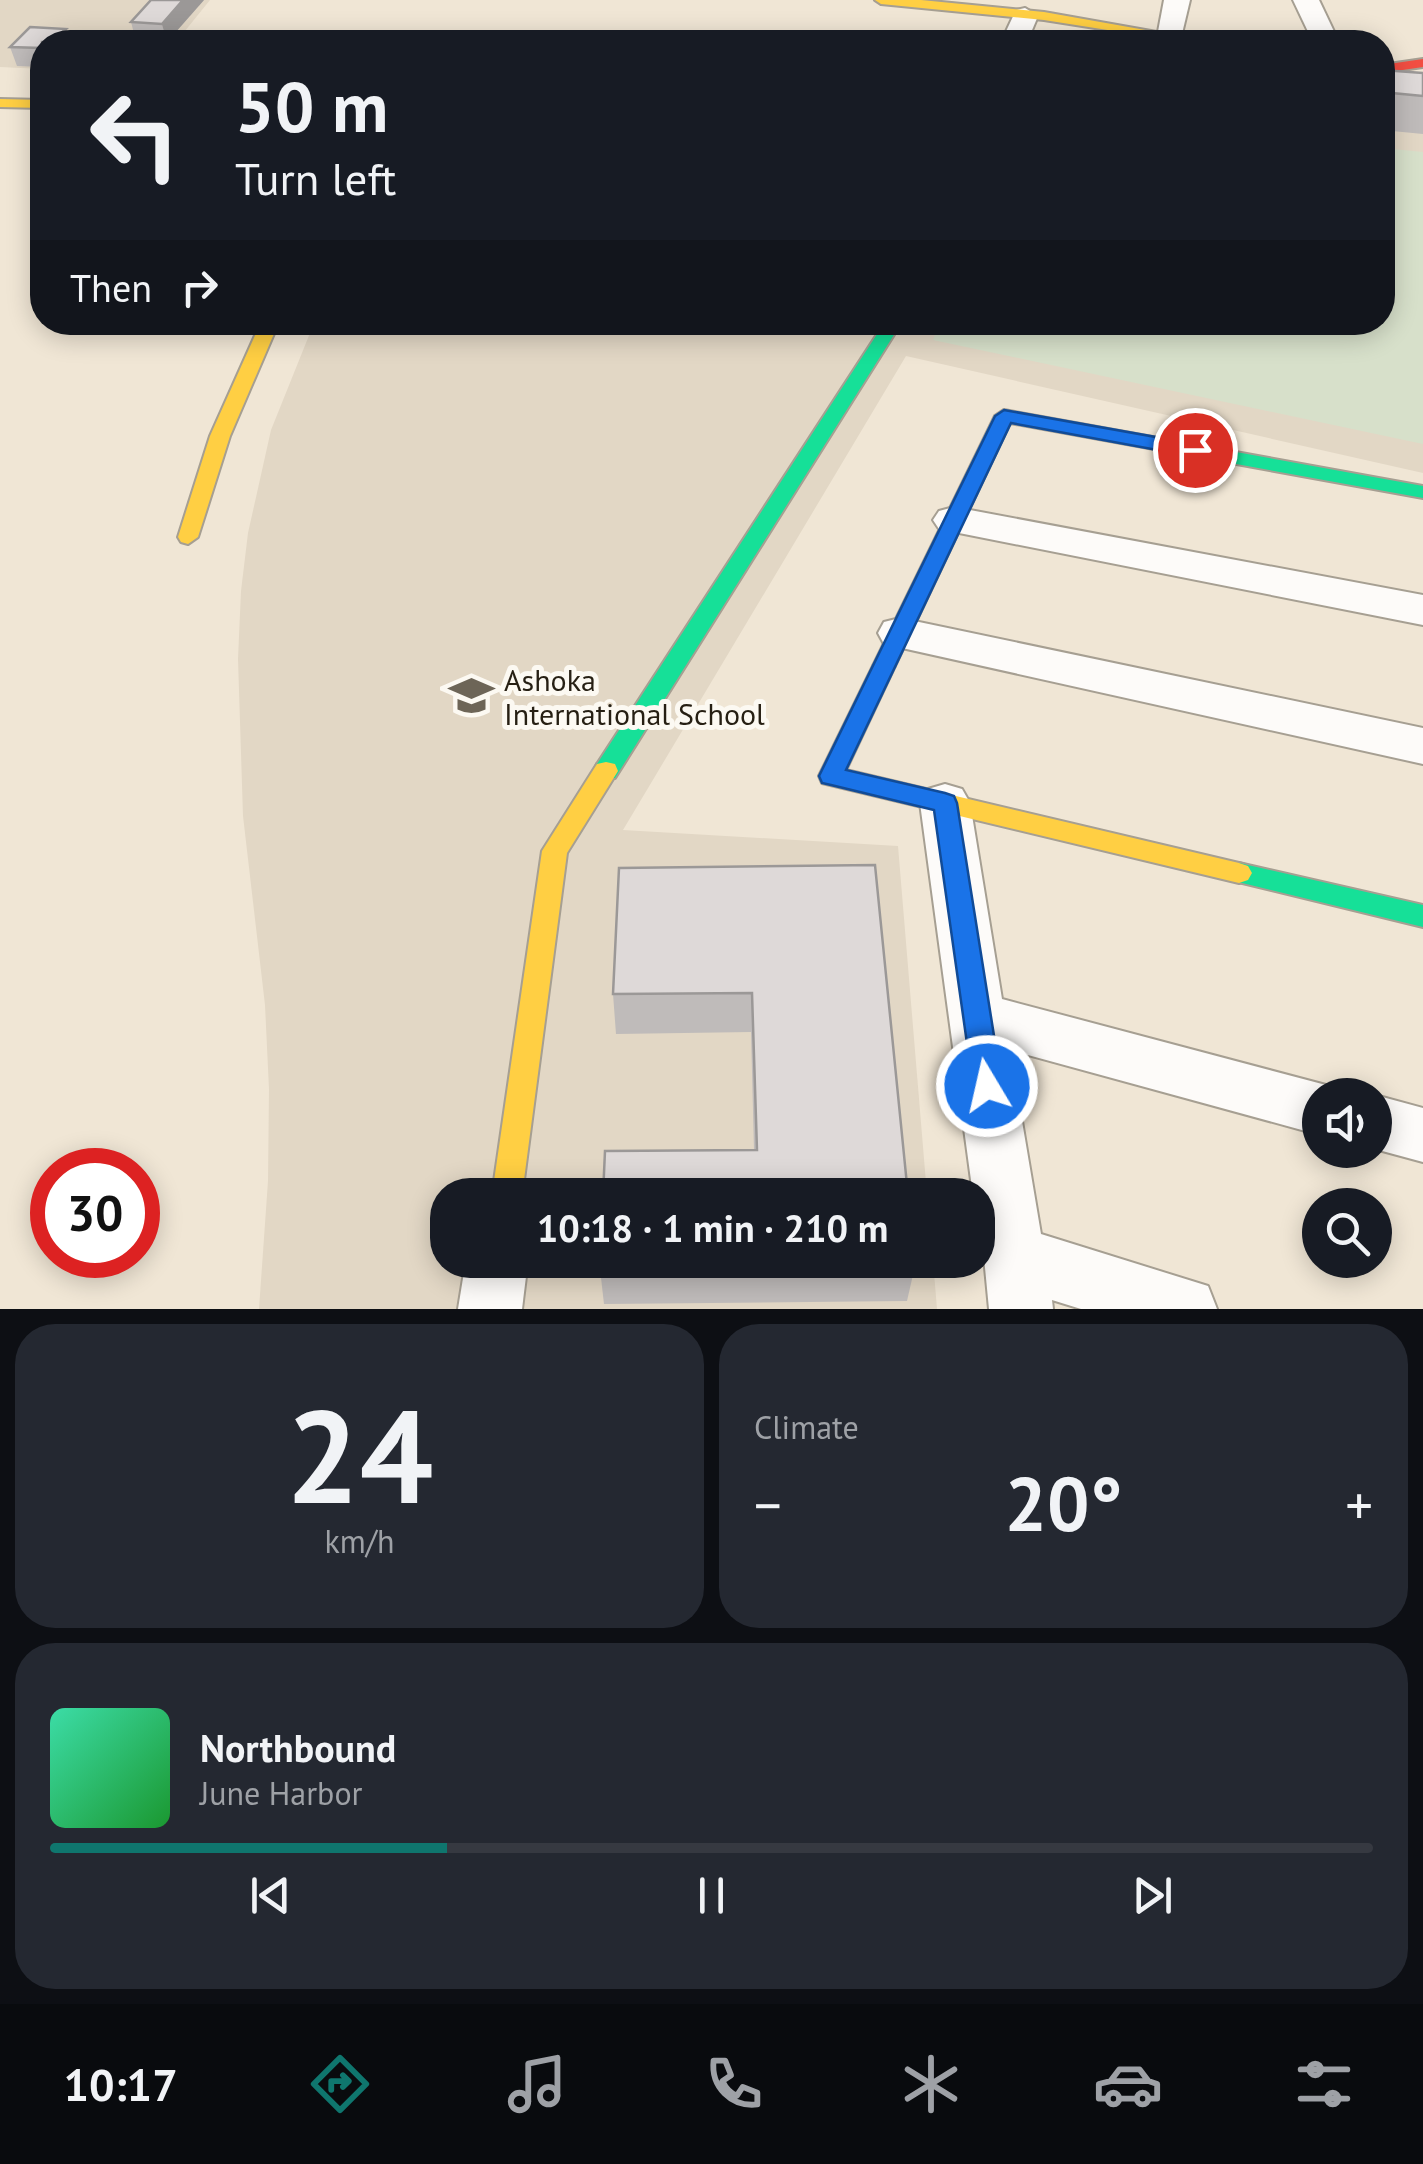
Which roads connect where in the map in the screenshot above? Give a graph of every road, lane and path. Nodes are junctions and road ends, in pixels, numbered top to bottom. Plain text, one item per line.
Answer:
1 (881, 0) edge
2 (1177, 0) edge
3 (1306, 0) edge
4 (1039, 11) edge
5 (1135, 30) edge
6 (1171, 30) edge
7 (1320, 30) edge
8 (1423, 46) edge
9 (1395, 50) edge
10 (1423, 63) edge
11 (1395, 69) edge
12 (1395, 76) edge
13 (1423, 84) edge
14 (0, 86) edge
15 (30, 87) edge
16 (0, 103) edge
17 (30, 104) edge
18 (264, 335) edge
19 (886, 335) edge
20 (1423, 492) edge
21 (954, 520) junction
22 (188, 537) dead end
23 (1423, 610) edge
24 (900, 633) junction
25 (1423, 746) edge
26 (945, 803) junction
27 (1423, 916) edge
28 (977, 1017) junction
29 (1302, 1103) edge
30 (1392, 1127) edge
31 (1423, 1135) edge
32 (508, 1178) edge
33 (494, 1278) edge
34 (1017, 1283) edge
35 (490, 1309) edge
36 (1185, 1309) edge

1 - 4 street
2 - 6 street
3 - 7 street
4 - 5 street
8 - 9 street
10 - 11 street
12 - 13 street
14 - 15 street
16 - 17 street
18 - 22 street
19 - 32 street
20 - 21 street
21 - 23 street
21 - 24 street
24 - 25 street
24 - 26 street
26 - 27 street
26 - 28 street
28 - 29 street
28 - 34 street
30 - 31 street
33 - 35 street
34 - 36 street

